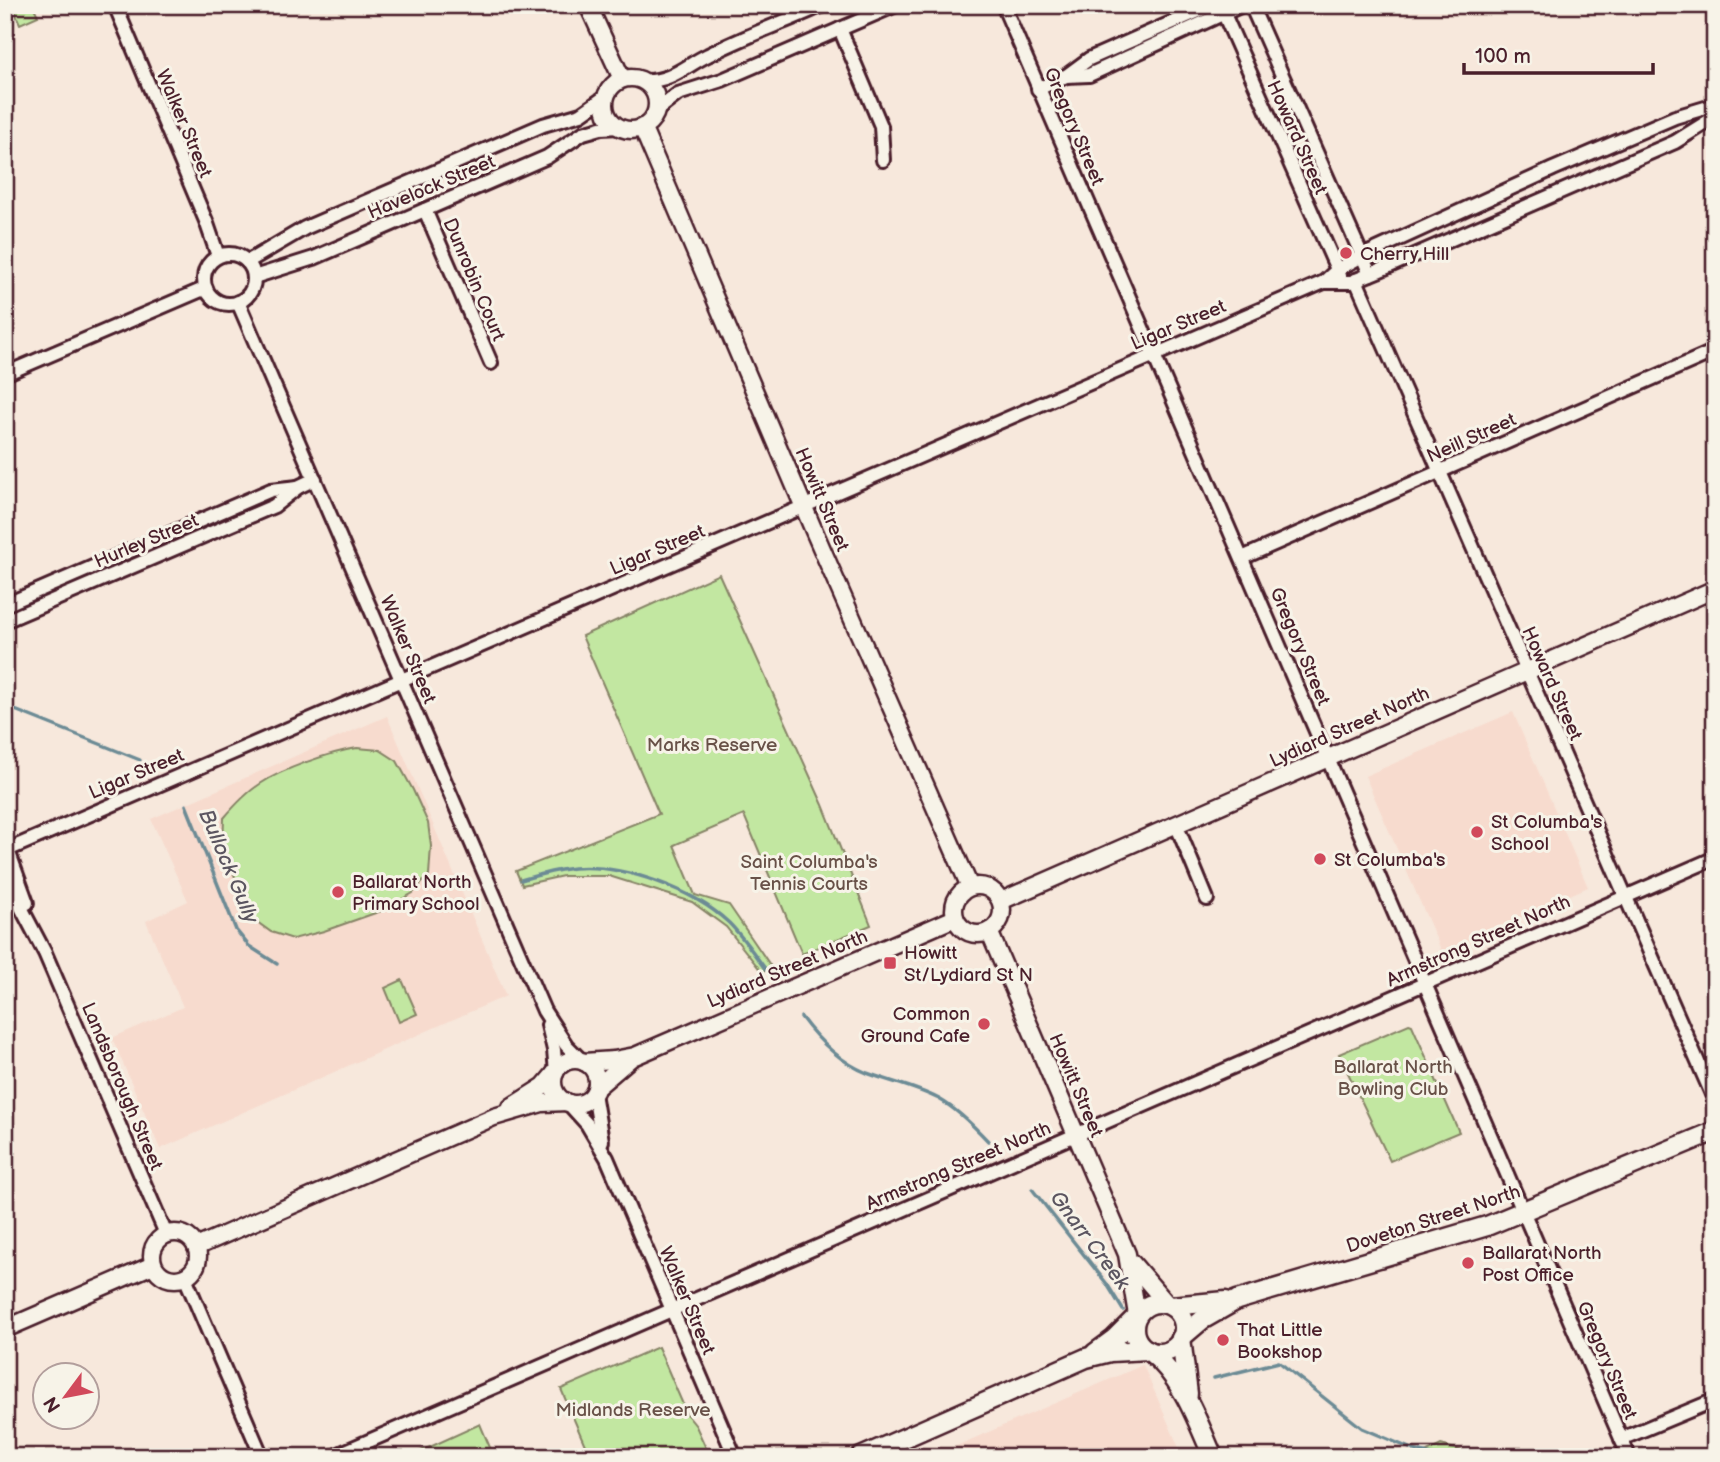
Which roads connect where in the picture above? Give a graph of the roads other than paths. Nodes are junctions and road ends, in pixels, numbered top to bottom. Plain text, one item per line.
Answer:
1 (115, 5) edge
2 (588, 5) edge
3 (823, 5) edge
4 (896, 5) edge
5 (1003, 5) edge
6 (1212, 5) edge
7 (1242, 5) edge
8 (1251, 5) edge
9 (1222, 9) edge
10 (840, 29) junction
11 (1066, 76) junction
12 (622, 79) junction
13 (644, 81) junction
14 (1038, 89) junction
15 (605, 97) junction
16 (1715, 105) edge
17 (656, 111) junction
18 (1715, 117) edge
19 (619, 127) junction
20 (642, 127) junction
21 (1595, 151) junction
22 (883, 160) dead end
23 (1604, 173) junction
24 (425, 210) junction
25 (1419, 230) junction
26 (1428, 250) junction
27 (218, 256) junction
28 (1362, 256) junction
29 (247, 262) junction
30 (1337, 270) junction
31 (1370, 274) junction
32 (254, 277) junction
33 (1350, 281) junction
34 (1324, 282) junction
35 (206, 288) junction
36 (239, 302) junction
37 (1715, 351) edge
38 (1154, 355) junction
39 (491, 363) dead end
40 (5, 374) edge
41 (1439, 472) junction
42 (316, 479) junction
43 (299, 487) junction
44 (804, 507) junction
45 (1242, 558) junction
46 (1715, 589) edge
47 (5, 605) edge
48 (5, 621) edge
49 (1527, 671) junction
50 (402, 680) junction
51 (1327, 758) junction
52 (1175, 824) junction
53 (6, 848) edge
54 (1715, 858) edge
55 (5, 877) edge
56 (970, 887) junction
57 (1625, 897) junction
58 (1207, 899) dead end
59 (1001, 901) junction
60 (955, 918) junction
61 (989, 931) junction
62 (45, 953) junction
63 (1425, 985) junction
64 (544, 1011) junction
65 (635, 1056) junction
66 (583, 1062) junction
67 (556, 1072) junction
68 (595, 1090) junction
69 (1715, 1101) edge
70 (567, 1102) junction
71 (494, 1117) junction
72 (1715, 1131) edge
73 (1076, 1135) junction
74 (607, 1158) junction
75 (1523, 1212) junction
76 (166, 1234) junction
77 (196, 1247) junction
78 (1127, 1255) junction
79 (153, 1265) junction
80 (185, 1277) junction
81 (1237, 1300) junction
82 (1169, 1305) junction
83 (671, 1310) junction
84 (1137, 1316) junction
85 (5, 1329) edge
86 (1182, 1338) junction
87 (1148, 1350) junction
88 (1086, 1359) junction
89 (1715, 1400) edge
90 (1191, 1406) junction
91 (1621, 1439) junction
92 (262, 1457) edge
93 (332, 1457) edge
94 (735, 1457) edge
95 (861, 1457) edge
96 (1213, 1457) edge
97 (1629, 1457) edge

1 - 27 street, Walker Street
2 - 12 street
3 - 13 street
4 - 10 street
5 - 14 street, Gregory Street
6 - 11 street
7 - 9 street
8 - 28 street, Howard Street
9 - 11 street
9 - 30 street, Howard Street
10 - 17 street
10 - 22 street
11 - 14 street
12 - 13 street
12 - 15 street
13 - 17 street
14 - 38 street, Gregory Street
15 - 19 street
15 - 29 street, Havelock Street
16 - 21 street, Ligar Street
17 - 20 street
18 - 23 street, Ligar Street
19 - 20 street
19 - 24 street, Havelock Street
20 - 44 street, Howitt Street
21 - 23 street
21 - 25 street, Ligar Street
23 - 26 street, Ligar Street
24 - 32 street, Havelock Street
24 - 39 street, Dunrobin Court
25 - 26 street
25 - 28 street, Ligar Street
26 - 31 street, Ligar Street
27 - 29 street
27 - 35 street
28 - 30 street, Ligar Street
28 - 31 street, Howard Street
29 - 32 street
30 - 33 street, Howard Street
30 - 34 street, Ligar Street
31 - 33 street, Ligar Street
32 - 36 street
33 - 34 street, Ligar Street
33 - 41 street, Howard Street
34 - 38 street, Ligar Street
35 - 36 street
35 - 40 street
36 - 42 street, Walker Street
37 - 41 street, Neill Street
38 - 44 street, Ligar Street
38 - 45 street, Gregory Street
41 - 45 street, Neill Street
41 - 49 street, Howard Street
42 - 43 street, Hurley Street
42 - 50 street, Walker Street
43 - 47 street, Hurley Street
43 - 48 street, Hurley Street
44 - 50 street, Ligar Street
44 - 56 street, Howitt Street
45 - 51 street, Gregory Street
46 - 49 street, Lydiard Street North
49 - 51 street, Lydiard Street North
49 - 57 street, Howard Street
50 - 53 street, Ligar Street
50 - 64 street, Walker Street
51 - 52 street, Lydiard Street North
51 - 63 street, Gregory Street
52 - 58 street
52 - 59 street, Lydiard Street North
53 - 62 street, Landsborough Street
54 - 57 street, Armstrong Street North
55 - 62 street, Landsborough Street
56 - 59 street
56 - 60 street
57 - 63 street, Armstrong Street North
57 - 69 street, Howard Street
59 - 61 street
60 - 61 street
60 - 65 street, Lydiard Street North
61 - 73 street, Howitt Street
62 - 76 street, Landsborough Street
63 - 73 street, Armstrong Street North
63 - 75 street, Gregory Street
64 - 66 street, Walker Street
64 - 67 street, Walker Street
65 - 66 street, Lydiard Street North
65 - 68 street, Lydiard Street North
66 - 67 street
66 - 68 street
67 - 70 street
67 - 71 street
68 - 70 street
68 - 74 street, Walker Street
70 - 71 street
70 - 74 street, Walker Street
71 - 77 street
72 - 75 main road, Doveton Street North
73 - 78 street, Howitt Street
73 - 83 street, Armstrong Street North
74 - 83 street, Walker Street
75 - 81 main road, Doveton Street North
75 - 91 street, Gregory Street
76 - 77 street
76 - 79 street
77 - 80 street
78 - 82 street, Howitt Street
78 - 84 street, Howitt Street
79 - 80 street
79 - 85 street
80 - 92 street
81 - 82 main road, Doveton Street North
81 - 86 main road, Doveton Street North
82 - 84 main road
82 - 86 main road
83 - 93 street, Armstrong Street North
83 - 94 street, Walker Street
84 - 87 main road
84 - 88 main road
86 - 87 main road
86 - 90 main road
87 - 88 main road
87 - 90 main road
88 - 95 main road
89 - 91 street
90 - 96 main road
91 - 97 street, Gregory Street

